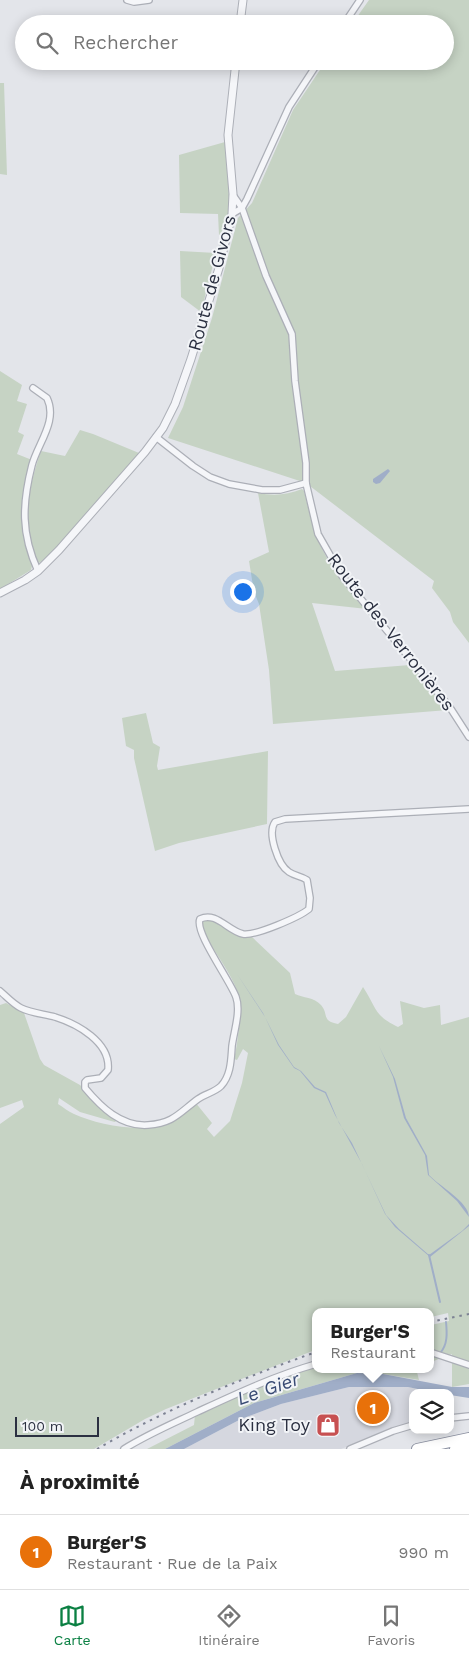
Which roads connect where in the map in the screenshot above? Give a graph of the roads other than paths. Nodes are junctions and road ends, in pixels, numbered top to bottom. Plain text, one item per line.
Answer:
1 (127, 0) edge
2 (149, 0) edge
3 (243, 0) edge
4 (360, 0) edge
5 (241, 15) edge
6 (350, 15) edge
7 (235, 70) edge
8 (313, 70) edge
9 (232, 194) junction
10 (242, 208) junction
11 (232, 214) junction
12 (33, 388) dead end
13 (156, 437) junction
14 (306, 483) junction
15 (38, 571) junction
16 (0, 593) edge
17 (469, 737) edge
18 (469, 809) edge
19 (0, 991) edge
20 (434, 1353) edge
21 (312, 1365) edge
22 (469, 1365) edge
23 (469, 1416) edge
24 (454, 1418) edge
25 (409, 1426) edge
26 (469, 1438) edge
27 (469, 1446) edge
28 (124, 1449) edge
29 (350, 1449) edge
30 (417, 1449) edge
31 (455, 1449) edge

1 - 2 street
3 - 5 street
4 - 6 street
7 - 9 street, Route de Givors
8 - 10 street
9 - 10 street, Route des Verronières
9 - 11 street, Route de Givors
10 - 11 street
10 - 14 street, Route des Verronières
11 - 13 street, Route de Givors
12 - 15 street
13 - 14 street
13 - 15 street, Route de Givors
14 - 17 street, Route des Verronières
15 - 16 street, Route de Givors
18 - 19 street
20 - 22 street
21 - 28 street
23 - 24 street
25 - 29 street
26 - 30 highway
27 - 31 highway

